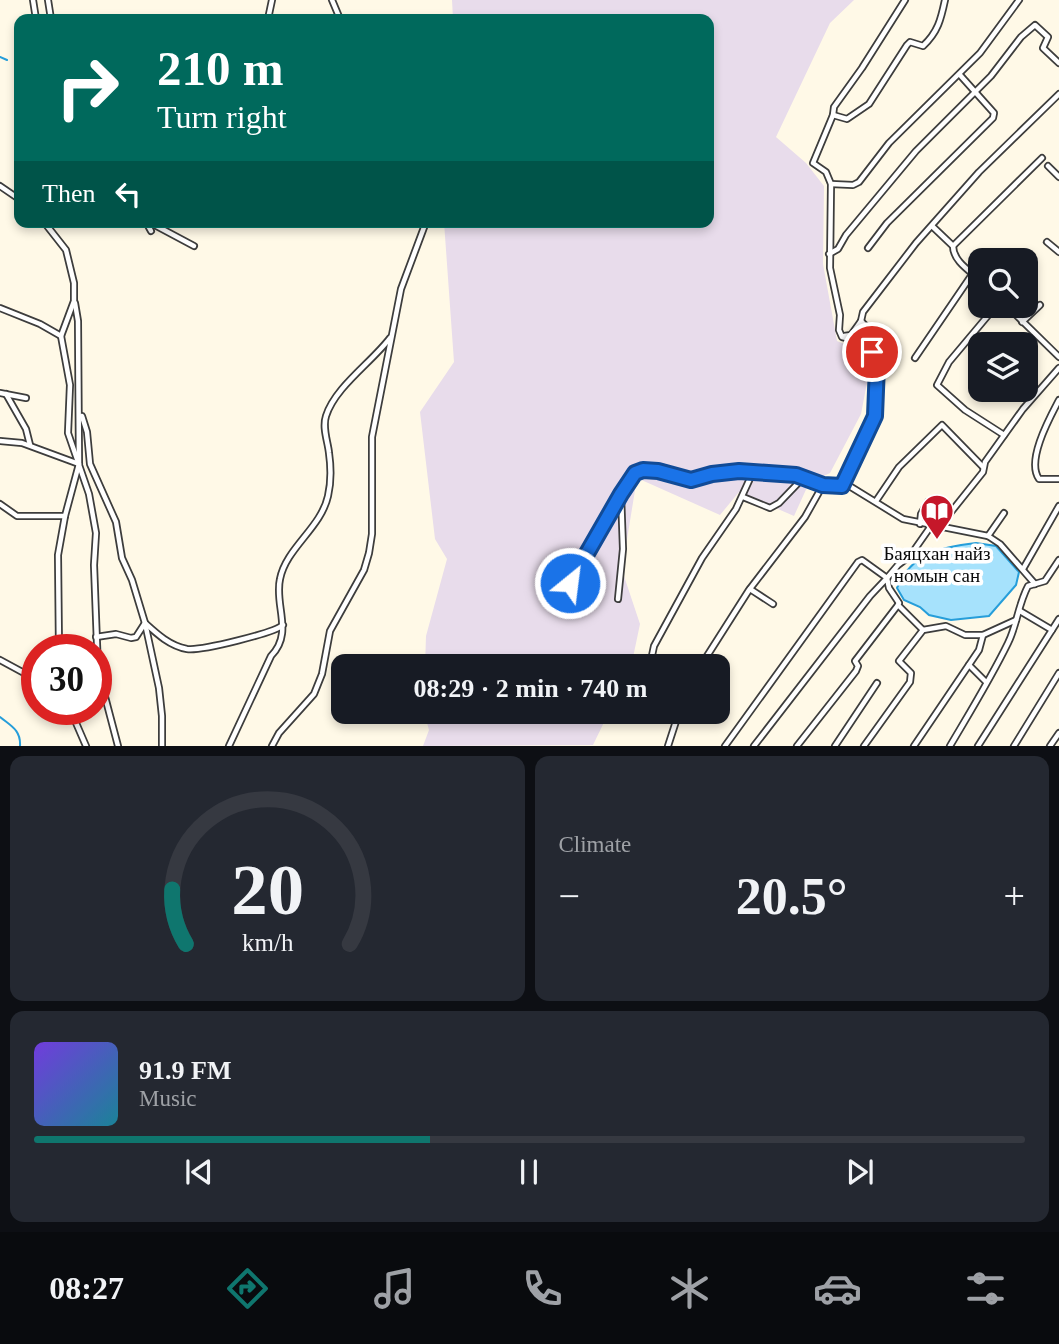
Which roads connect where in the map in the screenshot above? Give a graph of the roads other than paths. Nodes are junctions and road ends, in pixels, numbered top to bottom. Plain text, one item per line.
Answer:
1 (905, 0) edge
2 (945, 0) edge
3 (1019, 0) edge
4 (1059, 63) edge
5 (960, 75) junction
6 (975, 91) junction
7 (1059, 94) edge
8 (833, 115) junction
9 (1042, 158) dead end
10 (1048, 166) dead end
11 (1059, 177) edge
12 (831, 184) junction
13 (932, 226) junction
14 (49, 228) edge
15 (149, 228) edge
16 (160, 228) edge
17 (424, 228) edge
18 (150, 231) dead end
19 (1047, 242) dead end
20 (194, 246) dead end
21 (953, 246) junction
22 (868, 248) dead end
23 (1059, 252) edge
24 (829, 254) junction
25 (968, 268) edge
26 (968, 280) edge
27 (74, 301) junction
28 (1040, 305) dead end
29 (0, 308) edge
30 (986, 318) edge
31 (1018, 318) edge
32 (861, 321) junction
33 (1022, 322) junction
34 (393, 334) junction
35 (61, 336) junction
36 (842, 337) junction
37 (872, 352) junction
38 (1059, 357) edge
39 (915, 358) dead end
40 (1059, 368) edge
41 (3, 394) edge
42 (26, 398) dead end
43 (1058, 402) edge
44 (80, 412) junction
45 (1004, 435) junction
46 (0, 441) edge
47 (30, 445) junction
48 (79, 464) junction
49 (984, 467) junction
50 (753, 472) junction
51 (805, 477) junction
52 (1059, 479) edge
53 (628, 480) dead end
54 (823, 485) junction
55 (842, 486) junction
56 (621, 494) junction
57 (743, 497) junction
58 (876, 501) junction
59 (928, 502) dead end
60 (0, 504) edge
61 (1059, 506) edge
62 (1004, 513) dead end
63 (65, 516) junction
64 (920, 524) junction
65 (931, 526) junction
66 (939, 527) junction
67 (988, 536) junction
68 (1059, 560) edge
69 (1023, 569) junction
70 (887, 579) junction
71 (570, 583) dead end
72 (1035, 584) junction
73 (750, 589) junction
74 (618, 600) dead end
75 (773, 604) dead end
76 (898, 606) junction
77 (1020, 611) junction
78 (1059, 619) edge
79 (1016, 620) junction
80 (145, 623) junction
81 (283, 625) junction
82 (998, 628) junction
83 (923, 630) junction
84 (1052, 630) junction
85 (59, 634) edge
86 (96, 634) edge
87 (112, 635) edge
88 (984, 635) junction
89 (1011, 635) junction
90 (652, 654) edge
91 (708, 654) edge
92 (0, 660) edge
93 (968, 665) junction
94 (21, 671) edge
95 (1059, 673) edge
96 (986, 682) junction
97 (877, 683) dead end
98 (112, 723) edge
99 (675, 724) edge
100 (76, 725) edge
101 (1059, 733) edge
102 (86, 746) edge
103 (118, 746) edge
104 (162, 746) edge
105 (229, 746) edge
106 (272, 746) edge
107 (668, 746) edge
108 (725, 746) edge
109 (754, 746) edge
110 (797, 746) edge
111 (835, 746) edge
112 (864, 746) edge
113 (914, 746) edge
114 (950, 746) edge
115 (978, 746) edge
116 (1014, 746) edge
117 (1050, 746) edge

1 - 8 street
2 - 8 street
3 - 5 street
4 - 6 street
5 - 6 street
5 - 12 street
6 - 22 street
6 - 24 street
7 - 13 street
8 - 12 street
9 - 21 street
10 - 11 street
12 - 24 street
13 - 21 street
13 - 32 street
14 - 27 street
15 - 18 street
16 - 20 street
17 - 34 street
19 - 23 street
21 - 25 street
24 - 36 street
26 - 39 street
27 - 35 street
27 - 44 street
28 - 33 street
29 - 35 street
30 - 45 street
31 - 33 street
32 - 36 street
32 - 37 street
33 - 38 street
34 - 81 street
34 - 106 street
35 - 48 street
36 - 37 street
37 - 55 street
40 - 45 street
41 - 42 street
41 - 47 street
43 - 52 street
44 - 48 street
44 - 80 street
45 - 49 street
46 - 47 street
47 - 48 street
48 - 63 street
48 - 86 street
49 - 58 street
49 - 66 street
50 - 51 street
50 - 56 street
50 - 57 street
51 - 54 street
51 - 57 street
53 - 56 street
54 - 55 street
54 - 73 street
55 - 58 street
56 - 71 street
56 - 74 street
57 - 90 street
58 - 64 street
59 - 64 street
60 - 63 street
61 - 69 street
62 - 67 street
63 - 85 street
64 - 65 street
65 - 66 street
65 - 70 street
66 - 67 street
67 - 69 street
68 - 72 street
69 - 72 street
70 - 76 street
70 - 108 street
70 - 109 street
72 - 77 street
73 - 75 street
73 - 91 street
76 - 83 street
76 - 110 street
77 - 79 street
77 - 84 street
78 - 84 street
79 - 82 street
79 - 89 street
80 - 81 street
80 - 87 street
80 - 104 street
81 - 105 street
82 - 88 street
82 - 89 street
83 - 88 street
83 - 112 street
84 - 115 street
88 - 93 street
89 - 96 street
92 - 94 street
93 - 96 street
93 - 113 street
95 - 116 street
96 - 114 street
97 - 111 street
98 - 103 street
99 - 107 street
100 - 102 street
101 - 117 street

